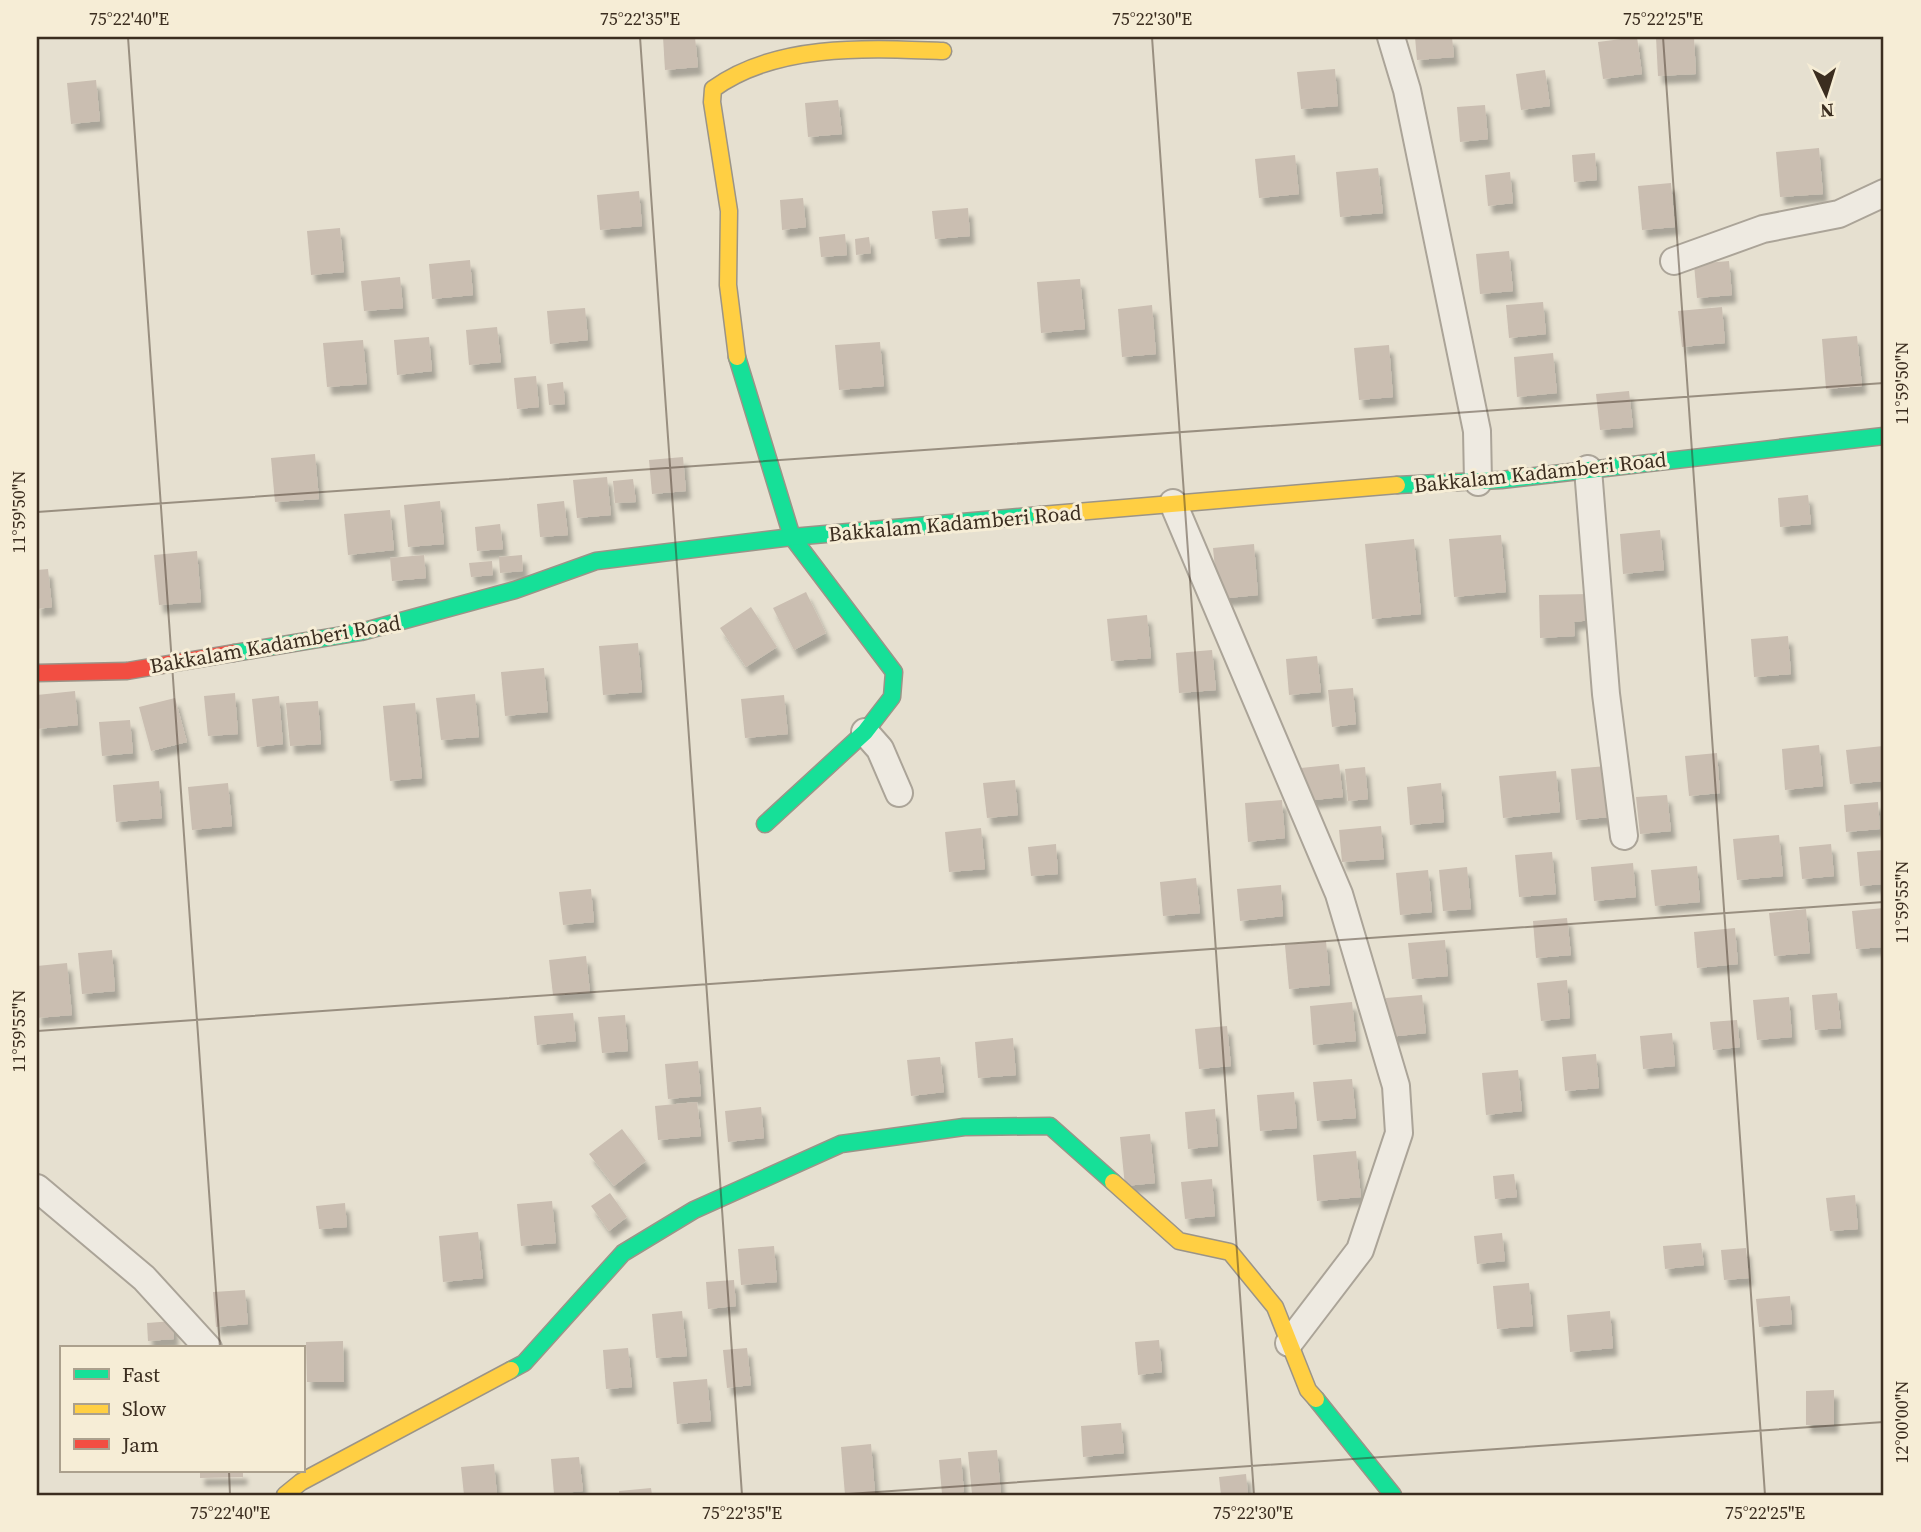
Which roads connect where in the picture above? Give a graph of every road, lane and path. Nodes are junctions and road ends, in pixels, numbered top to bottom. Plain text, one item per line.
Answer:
1 (1391, 37) edge
2 (943, 51) dead end
3 (1884, 193) edge
4 (1674, 261) dead end
5 (1884, 436) edge
6 (1588, 469) junction
7 (1478, 482) junction
8 (1173, 503) junction
9 (792, 537) junction
10 (37, 673) edge
11 (865, 732) junction
12 (899, 793) dead end
13 (765, 824) dead end
14 (1624, 836) dead end
15 (37, 1188) edge
16 (1289, 1343) junction
17 (206, 1346) edge
18 (297, 1486) edge
19 (1393, 1495) edge

1 - 7 street
2 - 9 street
3 - 4 street
5 - 6 street, Bakkalam Kadamberi Road
6 - 7 street, Bakkalam Kadamberi Road
6 - 14 street
7 - 8 street, Bakkalam Kadamberi Road
8 - 9 street, Bakkalam Kadamberi Road
8 - 16 street
9 - 10 street, Bakkalam Kadamberi Road
9 - 11 street
11 - 12 street
11 - 13 street
15 - 17 street
16 - 18 street
16 - 19 street

